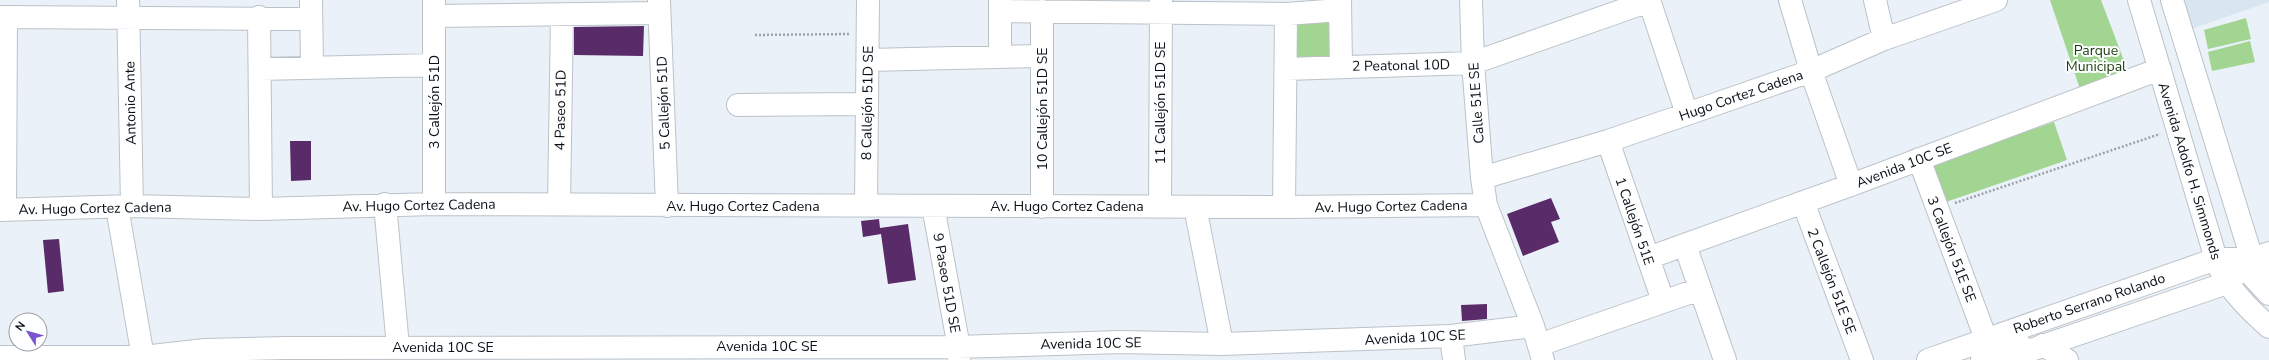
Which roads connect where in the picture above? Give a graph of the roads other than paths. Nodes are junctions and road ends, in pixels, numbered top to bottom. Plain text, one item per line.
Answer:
1 (868, 0) edge
2 (1471, 0) edge
3 (1649, 0) edge
4 (1790, 0) edge
5 (1875, 0) edge
6 (1996, 0) edge
7 (2139, 0) edge
8 (2172, 0) edge
9 (1340, 5) edge
10 (1000, 6) edge
11 (1161, 6) edge
12 (659, 7) edge
13 (128, 8) edge
14 (434, 8) edge
15 (311, 9) edge
16 (1945, 9) edge
17 (1042, 11) junction
18 (1286, 14) junction
19 (562, 15) junction
20 (3, 17) edge
21 (259, 17) junction
22 (1884, 39) junction
23 (1042, 56) junction
24 (1000, 57) junction
25 (868, 60) junction
26 (1473, 63) junction
27 (434, 65) junction
28 (3, 66) edge
29 (312, 66) junction
30 (1341, 67) junction
31 (260, 68) junction
32 (1286, 69) junction
33 (2160, 69) junction
34 (1811, 71) junction
35 (868, 104) junction
36 (738, 105) dead end
37 (1686, 114) junction
38 (1608, 142) junction
39 (1919, 159) junction
40 (1482, 178) junction
41 (1851, 185) junction
42 (1803, 202) junction
43 (385, 204) junction
44 (434, 204) junction
45 (559, 204) junction
46 (866, 205) junction
47 (1486, 205) junction
48 (667, 206) junction
49 (933, 206) junction
50 (1160, 206) junction
51 (124, 207) junction
52 (1042, 207) junction
53 (1195, 207) junction
54 (1284, 207) junction
55 (260, 209) junction
56 (2, 210) edge
57 (1685, 245) junction
58 (1648, 258) junction
59 (2235, 267) edge
60 (2269, 280) edge
61 (1700, 289) junction
62 (2269, 294) edge
63 (1663, 300) junction
64 (2269, 315) edge
65 (2269, 327) edge
66 (1451, 336) junction
67 (1222, 344) junction
68 (1538, 344) edge
69 (2043, 345) junction
70 (398, 347) junction
71 (1984, 350) edge
72 (1120, 351) edge
73 (286, 354) edge
74 (958, 354) edge
75 (0, 357) edge
76 (143, 357) junction
77 (1454, 360) edge
78 (1725, 360) edge
79 (1862, 360) edge
80 (1928, 360) edge
81 (1945, 360) edge
82 (2002, 360) edge
83 (2067, 360) edge

1 - 25 street, 8 Callejón 51D SE
2 - 26 street, Calle 51E SE
3 - 26 street, 2 Peatonal 10D
3 - 37 street
4 - 34 street
5 - 22 street
6 - 16 street, Hugo Cortez Cadena
7 - 33 street, Avenida Adolfo H. Simmonds
8 - 59 street, Avenida Adolfo H. Simmonds
9 - 18 street
9 - 30 street
10 - 17 street
10 - 24 street
11 - 17 street
11 - 18 street
11 - 50 street, 11 Callejón 51D SE
12 - 19 street
12 - 48 street, 5 Callejón 51D
13 - 20 street
13 - 21 street
13 - 51 street, Antonio Ante
14 - 19 street
14 - 27 street, 3 Callejón 51D
15 - 21 street
15 - 29 street
16 - 22 street, Hugo Cortez Cadena
17 - 23 street, 10 Callejón 51D SE
18 - 32 street
19 - 45 street, 4 Paseo 51D
20 - 28 street
21 - 31 street
22 - 34 street, Hugo Cortez Cadena
23 - 24 street
23 - 52 street, 10 Callejón 51D SE
24 - 25 street
25 - 35 street, 8 Callejón 51D SE
26 - 30 street, 2 Peatonal 10D
26 - 40 street, Calle 51E SE
27 - 29 street
27 - 44 street, 3 Callejón 51D
28 - 56 street
29 - 31 street
30 - 32 street, 2 Peatonal 10D
31 - 55 street
32 - 54 street
33 - 39 street, Avenida 10C SE
33 - 59 street, Avenida Adolfo H. Simmonds
34 - 37 street, Hugo Cortez Cadena
34 - 41 street
35 - 36 street
35 - 46 street, 8 Callejón 51D SE
37 - 38 street, Hugo Cortez Cadena
38 - 40 street, Hugo Cortez Cadena
38 - 58 street, 1 Callejón 51E
39 - 41 street, Avenida 10C SE
39 - 71 street, 3 Callejón 51E SE
40 - 47 street, Calle 51E SE
41 - 42 street, Avenida 10C SE
42 - 57 street, Avenida 10C SE
42 - 79 street, 2 Callejón 51E SE
43 - 44 street, Av. Hugo Cortez Cadena
43 - 55 street, Av. Hugo Cortez Cadena
43 - 70 street
44 - 45 street, Av. Hugo Cortez Cadena
45 - 48 street, Av. Hugo Cortez Cadena
46 - 48 street, Av. Hugo Cortez Cadena
46 - 49 street, Av. Hugo Cortez Cadena
47 - 54 street, Av. Hugo Cortez Cadena
47 - 68 street, Calle 51E SE
49 - 52 street, Av. Hugo Cortez Cadena
49 - 74 street, 9 Paseo 51D SE
50 - 52 street, Av. Hugo Cortez Cadena
50 - 53 street, Av. Hugo Cortez Cadena
51 - 55 street, Av. Hugo Cortez Cadena
51 - 56 street, Av. Hugo Cortez Cadena
51 - 76 street, Antonio Ante
53 - 54 street, Av. Hugo Cortez Cadena
53 - 67 street
57 - 58 street, Avenida 10C SE
57 - 61 street
58 - 63 street, 1 Callejón 51E
59 - 60 street, Avenida Adolfo H. Simmonds
59 - 62 street, Avenida Adolfo H. Simmonds
59 - 64 street, Avenida Adolfo H. Simmonds
59 - 65 street, Avenida Adolfo H. Simmonds
59 - 69 street, Roberto Serrano Rolando
59 - 71 street, Roberto Serrano Rolando
59 - 81 street, Roberto Serrano Rolando
61 - 63 street, Avenida 10C SE
61 - 78 street
63 - 68 street, Avenida 10C SE
66 - 67 street, Avenida 10C SE
66 - 68 street, Avenida 10C SE
66 - 77 street
67 - 72 street, Avenida 10C SE
69 - 82 street, Roberto Serrano Rolando
69 - 83 street
70 - 73 street, Avenida 10C SE
70 - 74 street, Avenida 10C SE
71 - 80 street, Roberto Serrano Rolando
72 - 74 street, Avenida 10C SE
73 - 76 street, Avenida 10C SE
75 - 76 street, Avenida 10C SE

